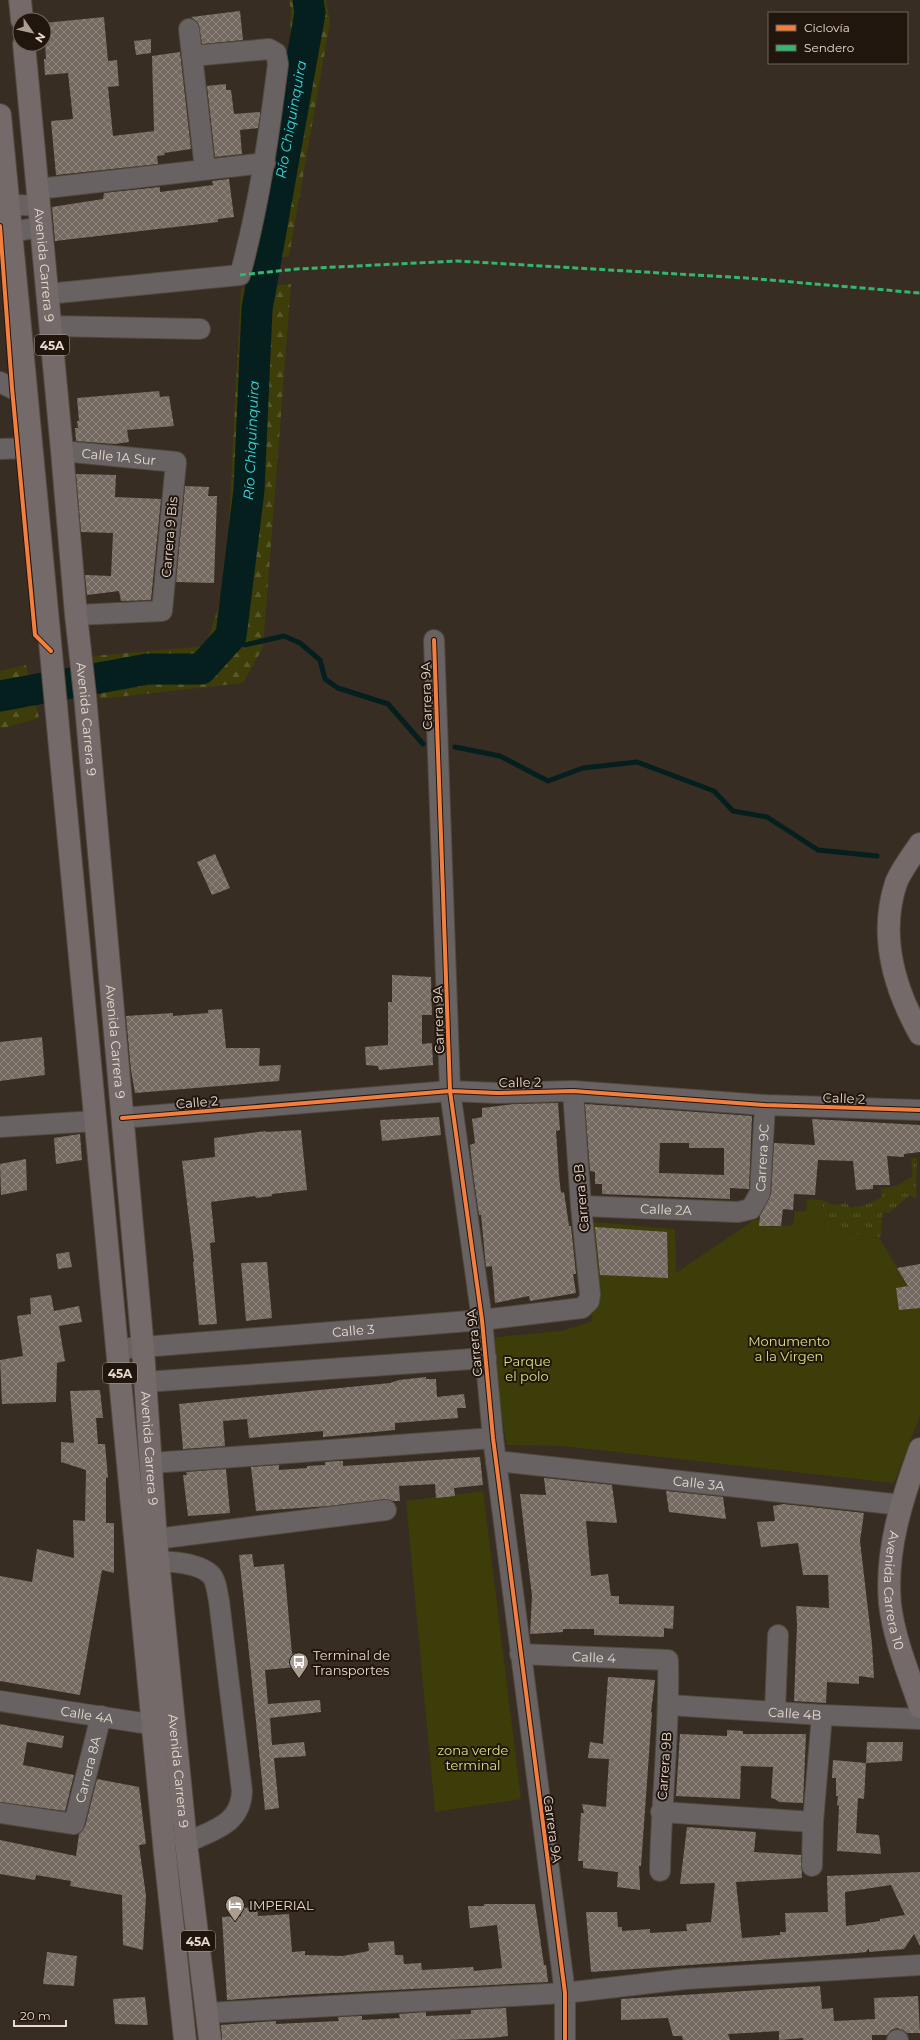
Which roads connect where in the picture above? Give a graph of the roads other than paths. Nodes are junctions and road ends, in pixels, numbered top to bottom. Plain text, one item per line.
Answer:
1 (20, 0) edge
2 (21, 12) edge
3 (188, 28) dead end
4 (25, 52) edge
5 (192, 56) junction
6 (0, 115) edge
7 (265, 163) junction
8 (205, 169) junction
9 (38, 197) junction
10 (4, 204) edge
11 (41, 228) junction
12 (6, 232) edge
13 (47, 294) junction
14 (50, 326) junction
15 (200, 329) dead end
16 (0, 382) edge
17 (27, 396) junction
18 (32, 448) junction
19 (0, 449) edge
20 (62, 451) junction
21 (176, 462) joint
22 (76, 615) junction
23 (434, 640) dead end
24 (920, 844) edge
25 (920, 1034) edge
26 (450, 1091) junction
27 (573, 1091) junction
28 (765, 1105) junction
29 (920, 1110) edge
30 (122, 1118) junction
31 (96, 1121) junction
32 (0, 1128) edge
33 (581, 1206) junction
34 (751, 1209) joint
35 (587, 1304) joint
36 (482, 1320) junction
37 (118, 1349) junction
38 (142, 1349) junction
39 (486, 1358) junction
40 (145, 1382) junction
41 (493, 1438) junction
42 (920, 1449) edge
43 (496, 1461) junction
44 (152, 1463) junction
45 (902, 1505) junction
46 (386, 1510) dead end
47 (147, 1551) junction
48 (778, 1635) dead end
49 (520, 1654) junction
50 (668, 1660) joint
51 (0, 1700) edge
52 (669, 1705) junction
53 (920, 1707) edge
54 (775, 1711) junction
55 (822, 1715) junction
56 (101, 1716) junction
57 (920, 1719) edge
58 (164, 1726) junction
59 (661, 1812) junction
60 (0, 1813) edge
61 (813, 1822) junction
62 (186, 1843) junction
63 (812, 1866) dead end
64 (660, 1871) dead end
65 (920, 1965) edge
66 (565, 1993) junction
67 (207, 2013) junction
68 (185, 2040) edge
69 (210, 2040) edge
70 (565, 2040) edge

1 - 2 main road
3 - 5 street
4 - 9 main road, Avenida Carrera 9 / 45A
5 - 7 street
5 - 8 street
6 - 10 main road, Avenida Carrera 9 / 45A
7 - 8 street
7 - 13 street
8 - 9 street
9 - 10 street
9 - 11 main road, Avenida Carrera 9 / 45A
10 - 12 main road, Avenida Carrera 9 / 45A
11 - 12 street
11 - 13 main road, Avenida Carrera 9 / 45A
12 - 17 main road, Avenida Carrera 9 / 45A
13 - 14 main road, Avenida Carrera 9 / 45A
14 - 15 street
14 - 20 main road, Avenida Carrera 9 / 45A
16 - 17 street
17 - 18 main road, Avenida Carrera 9 / 45A
18 - 19 street
18 - 31 main road, Avenida Carrera 9 / 45A
20 - 21 street, Calle 1A Sur
20 - 22 main road, Avenida Carrera 9 / 45A
21 - 22 street, Carrera 9 Bis
22 - 30 main road, Avenida Carrera 9 / 45A
23 - 26 street, Carrera 9A
24 - 25 main road
26 - 27 street, Calle 2
26 - 30 street, Calle 2
26 - 36 street, Carrera 9A
27 - 28 street, Calle 2
27 - 33 street, Carrera 9B
28 - 29 street, Calle 2
28 - 34 street, Carrera 9C
30 - 38 main road, Avenida Carrera 9 / 45A
31 - 32 street
31 - 37 main road, Avenida Carrera 9 / 45A
33 - 34 street, Calle 2A
33 - 35 street, Carrera 9B
35 - 36 street, Calle 3
36 - 38 street, Calle 3
36 - 39 street, Carrera 9A
37 - 38 street, Calle 3
37 - 47 main road, Avenida Carrera 9 / 45A
38 - 40 main road, Avenida Carrera 9 / 45A
39 - 40 street
39 - 41 street, Carrera 9A
40 - 44 main road, Avenida Carrera 9 / 45A
41 - 43 street, Carrera 9A
41 - 44 street
42 - 45 main road, Avenida Carrera 10
43 - 45 street, Calle 3A
43 - 49 street, Carrera 9A
44 - 47 main road, Avenida Carrera 9 / 45A
45 - 53 main road, Avenida Carrera 10
46 - 47 street
47 - 58 main road, Avenida Carrera 9 / 45A
47 - 62 street
48 - 54 street
49 - 50 street, Calle 4
49 - 66 street, Carrera 9A
50 - 52 street, Carrera 9B
51 - 56 street, Calle 4A
52 - 54 street, Calle 4B
52 - 59 street, Carrera 9B
54 - 55 street, Calle 4B
55 - 57 street, Calle 4B
55 - 61 street
56 - 58 street, Calle 4A
56 - 60 street, Carrera 8A
58 - 62 main road, Avenida Carrera 9 / 45A
58 - 68 main road, Avenida Carrera 9 / 45A
59 - 61 street
59 - 64 street, Carrera 9B
61 - 63 street
62 - 67 main road, Avenida Carrera 9 / 45A
65 - 66 street
66 - 67 street
66 - 70 street, Carrera 9A
67 - 69 main road, Avenida Carrera 9 / 45A

